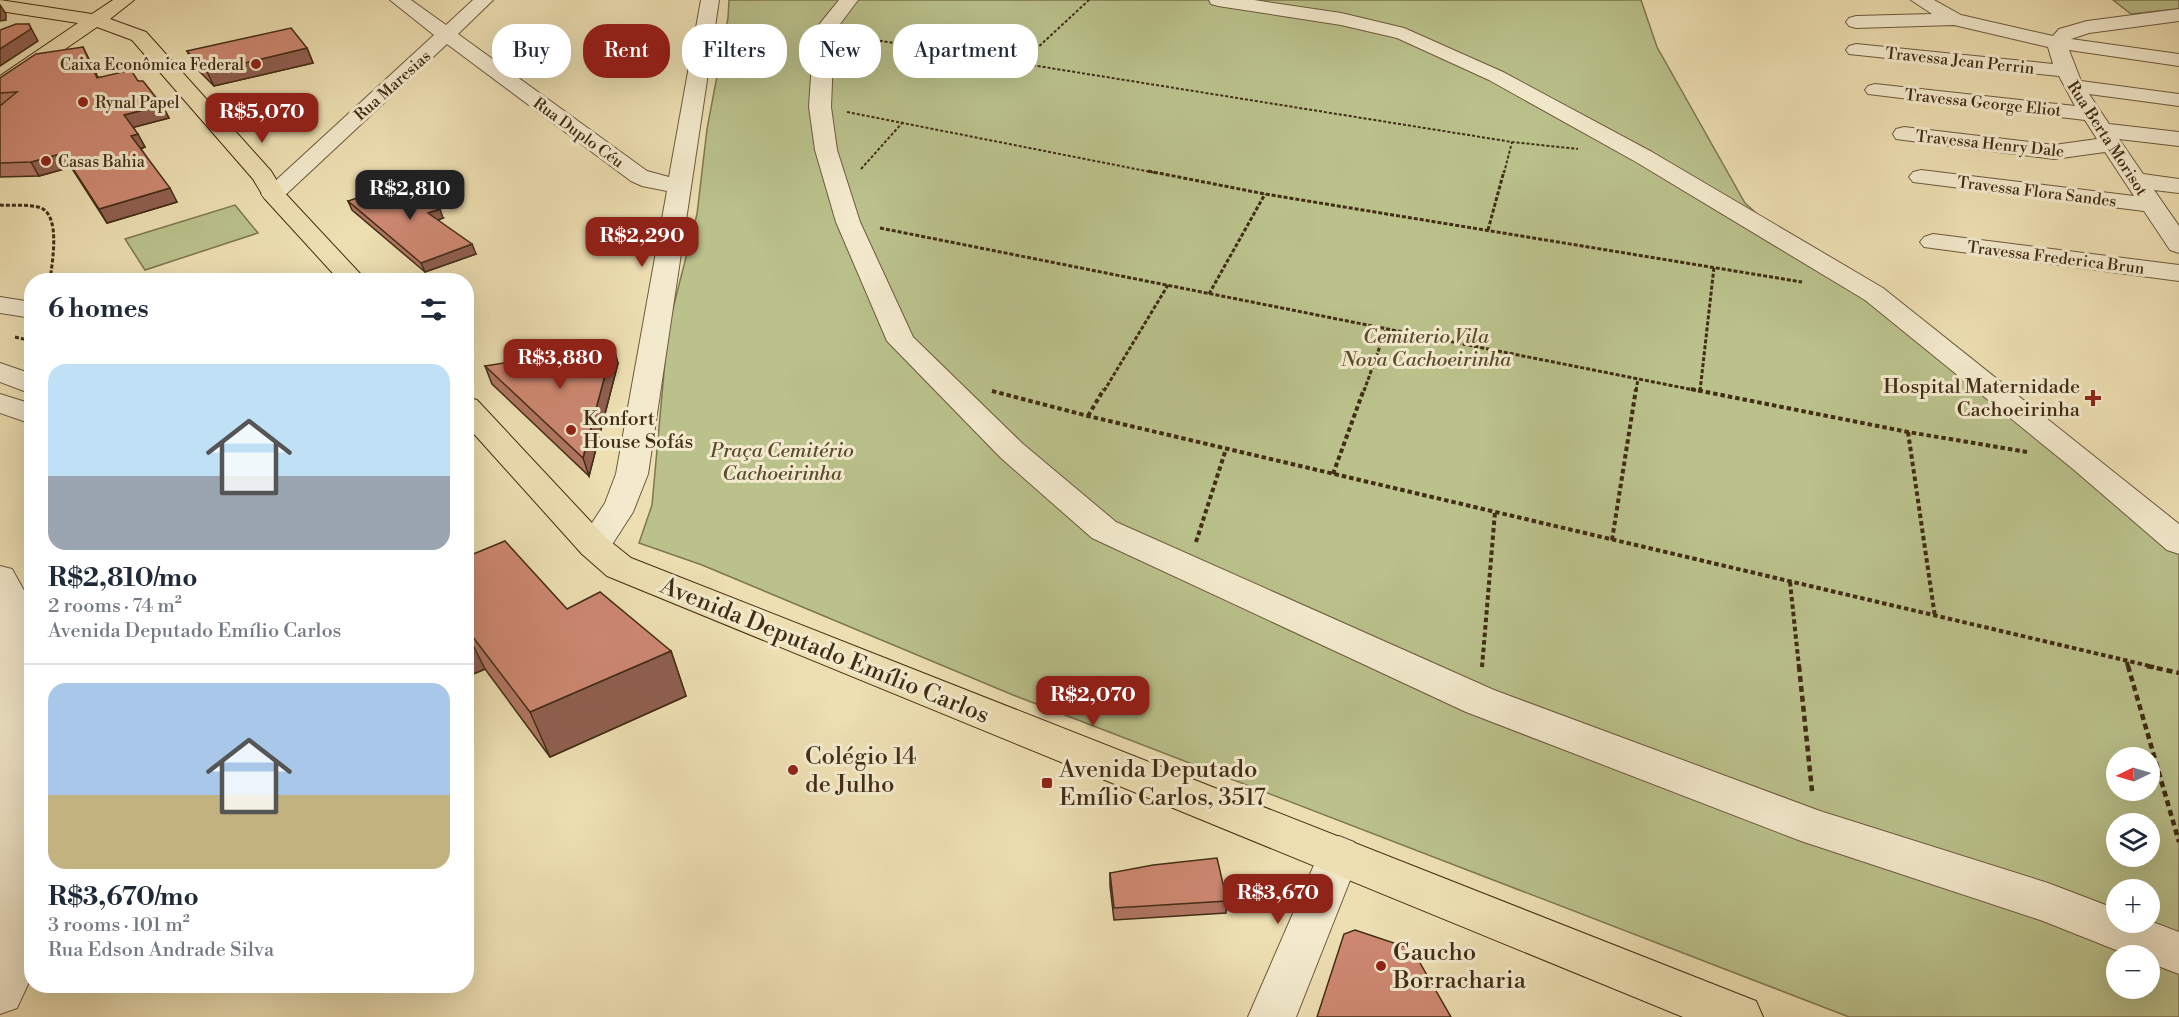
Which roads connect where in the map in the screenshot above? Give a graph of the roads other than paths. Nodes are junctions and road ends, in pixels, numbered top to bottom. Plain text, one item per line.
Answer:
1 (399, 0) edge
2 (484, 0) edge
3 (849, 0) edge
4 (1218, 0) edge
5 (1920, 0) edge
6 (84, 1) edge
7 (120, 4) edge
8 (0, 5) edge
9 (704, 6) edge
10 (55, 7) edge
11 (2179, 15) edge
12 (1955, 19) junction
13 (95, 20) junction
14 (2134, 20) junction
15 (16, 22) edge
16 (1856, 22) dead end
17 (139, 36) junction
18 (447, 36) junction
19 (2058, 43) junction
20 (52, 49) junction
21 (1856, 50) dead end
22 (2169, 59) edge
23 (2069, 79) junction
24 (0, 85) edge
25 (1875, 90) dead end
26 (2179, 90) edge
27 (2101, 129) junction
28 (1904, 134) dead end
29 (2179, 139) edge
30 (1921, 177) dead end
31 (2134, 180) junction
32 (678, 186) junction
33 (2179, 186) edge
34 (273, 194) junction
35 (2152, 205) junction
36 (1933, 242) dead end
37 (2179, 245) edge
38 (346, 273) edge
39 (2179, 273) edge
40 (0, 305) edge
41 (24, 309) edge
42 (0, 372) edge
43 (24, 382) edge
44 (0, 403) edge
45 (24, 412) edge
46 (474, 415) edge
47 (2179, 542) edge
48 (594, 546) junction
49 (0, 578) edge
50 (17, 816) edge
51 (1339, 855) junction
52 (2179, 953) edge
53 (0, 992) edge
54 (1272, 1017) edge
55 (1739, 1017) edge

1 - 18 street, Rua Duplo Céu
2 - 18 street, Rua Maresias
3 - 52 street
4 - 47 street
5 - 12 street
6 - 7 main road
6 - 10 main road
7 - 13 main road
7 - 17 main road
8 - 15 main road
9 - 32 street
10 - 13 main road
10 - 15 main road
11 - 14 street
12 - 16 street
12 - 19 street
13 - 17 main road
13 - 20 main road
14 - 19 street
14 - 22 street
15 - 20 main road
17 - 20 main road
17 - 34 main road
18 - 32 street, Rua Duplo Céu
18 - 34 street, Rua Maresias
19 - 22 street
19 - 23 street, Rua Berta Morisot
20 - 24 main road
21 - 23 street, Travessa Jean Perrin
22 - 26 street
23 - 26 street, Travessa Jean Perrin
23 - 27 street, Rua Berta Morisot
25 - 27 street, Travessa George Eliot
27 - 28 street, Travessa Henry Dale
27 - 29 street
27 - 31 street, Rua Berta Morisot
30 - 35 street, Travessa Flora Sandes
31 - 33 street
31 - 35 street, Rua Berta Morisot
32 - 48 street
34 - 38 main road
35 - 37 street, Rua Berta Morisot
36 - 39 street, Travessa Frederica Brun
40 - 41 street
42 - 43 street
44 - 45 street
46 - 48 main road, Avenida Deputado Emílio Carlos
48 - 51 main road, Avenida Deputado Emílio Carlos
49 - 50 street
50 - 53 street
51 - 54 street
51 - 55 main road, Avenida Deputado Emílio Carlos

